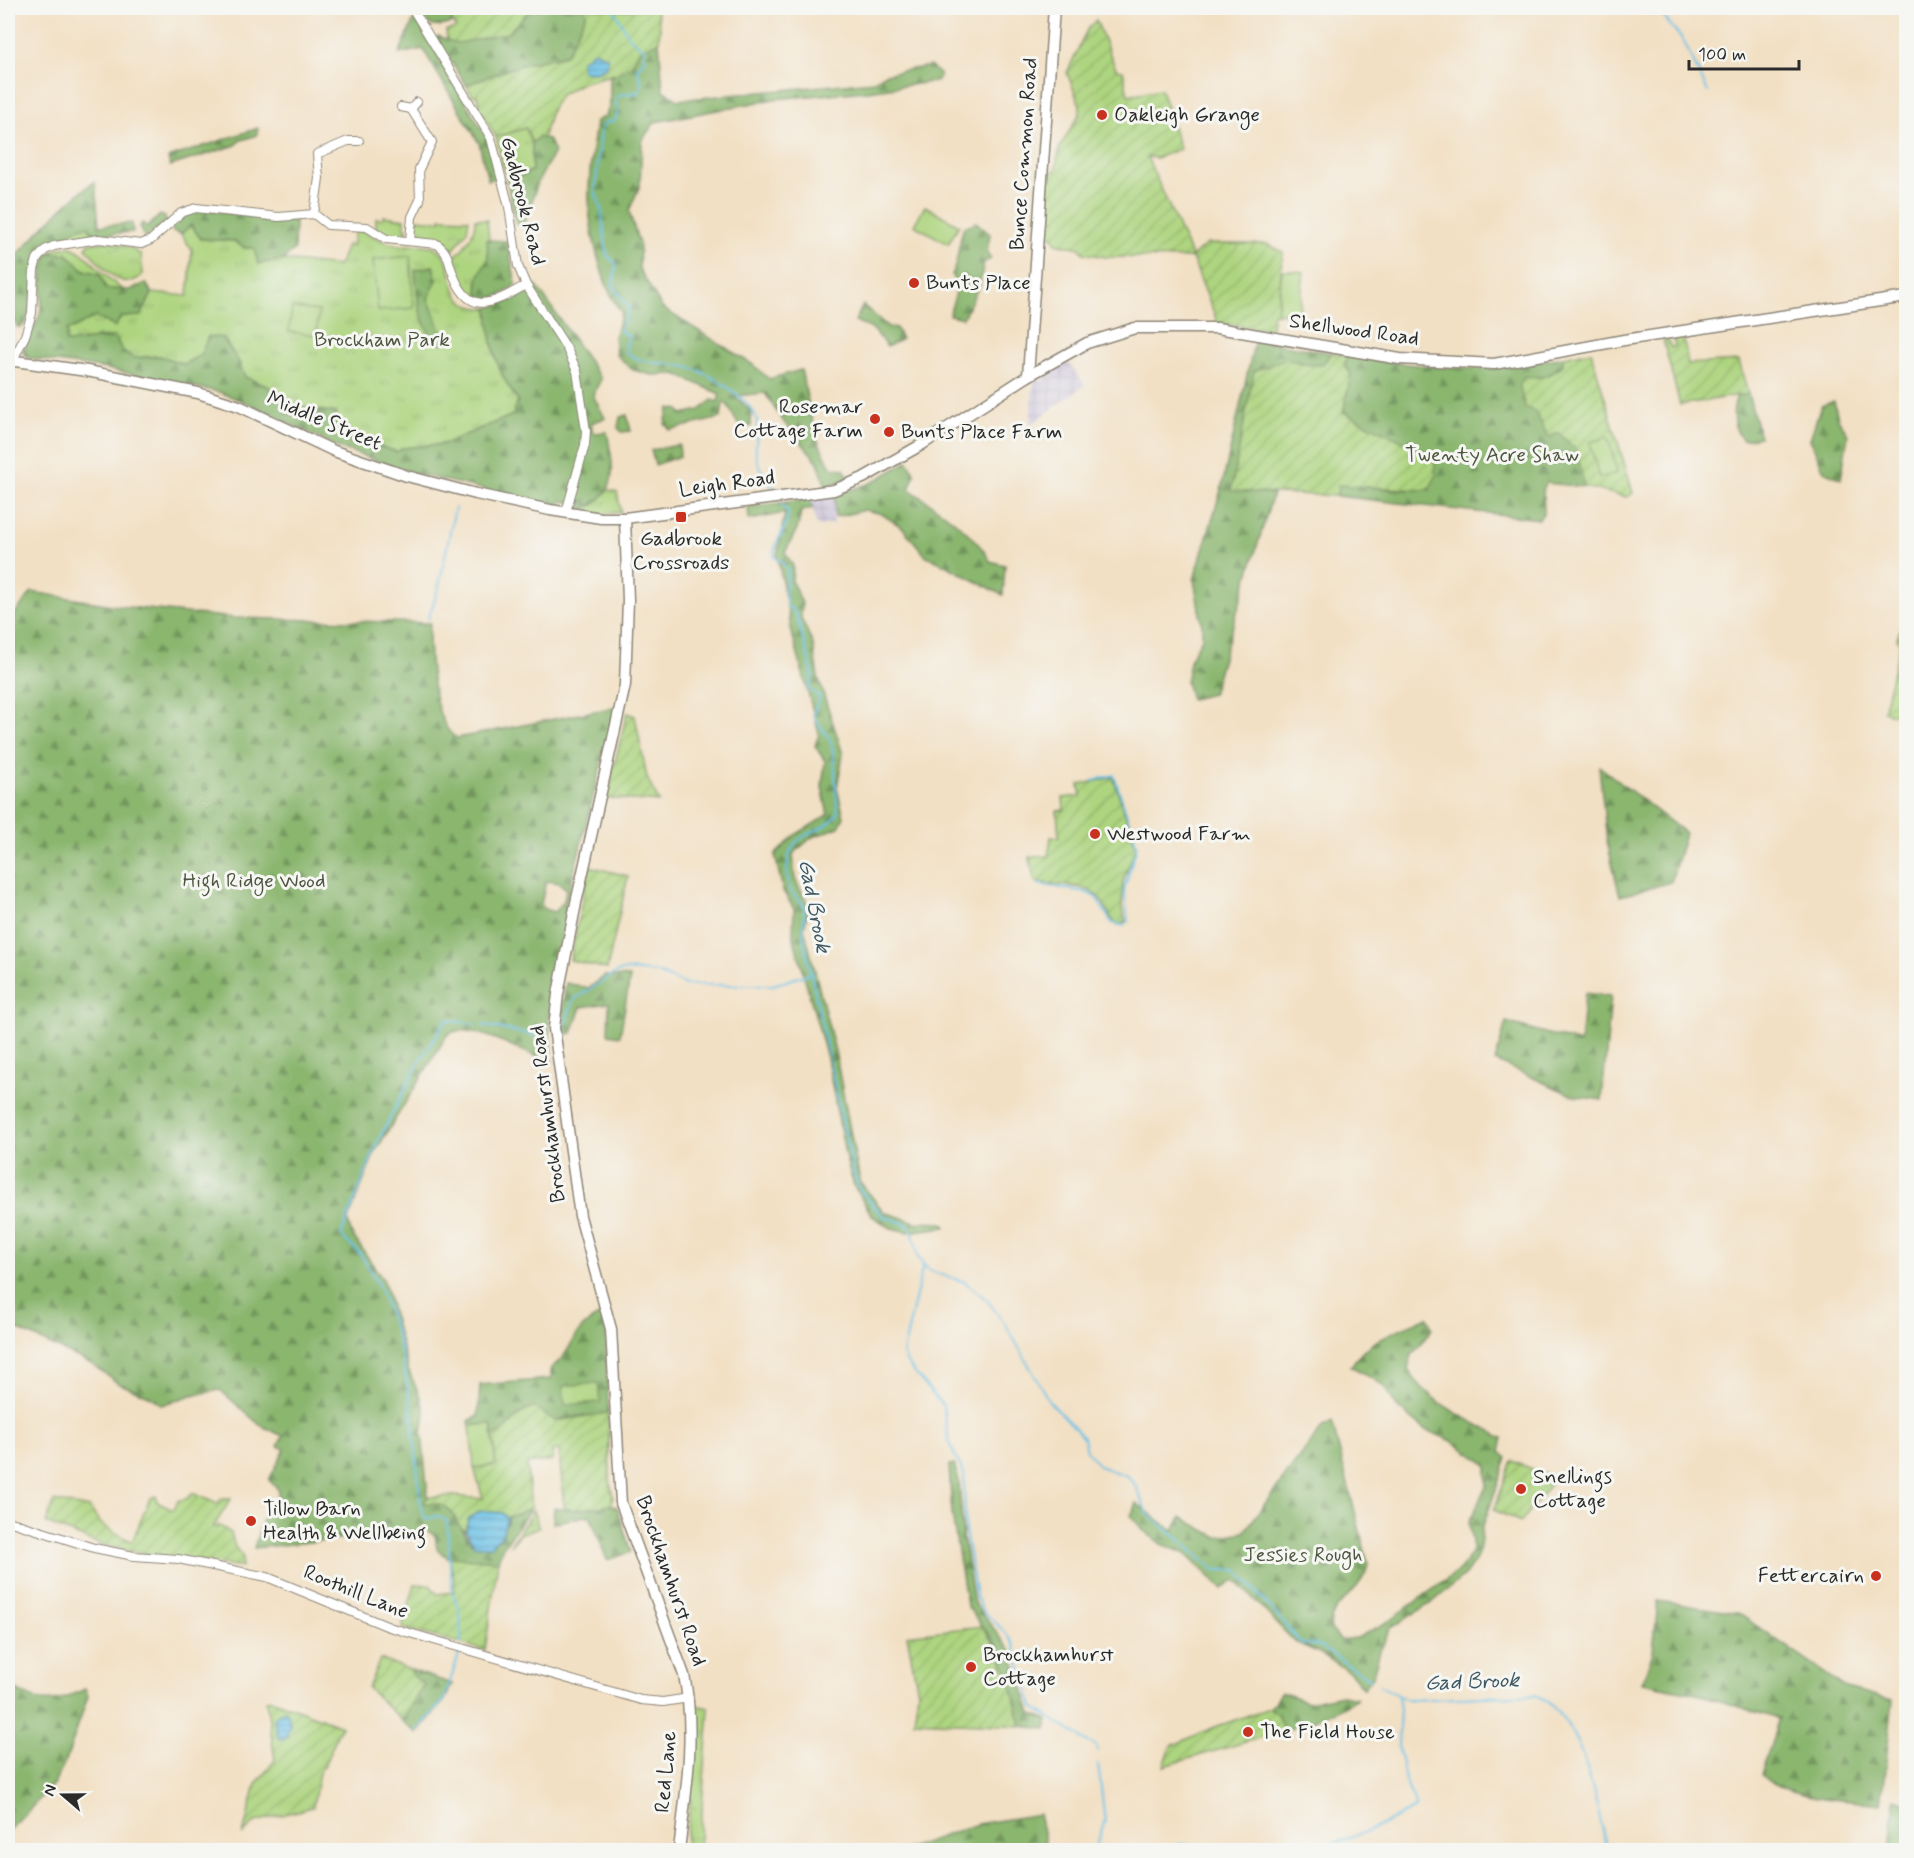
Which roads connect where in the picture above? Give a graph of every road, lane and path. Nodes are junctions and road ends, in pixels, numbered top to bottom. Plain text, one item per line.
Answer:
1 (412, 8) edge
2 (1054, 8) edge
3 (401, 107) dead end
4 (359, 141) dead end
5 (314, 214) junction
6 (410, 241) junction
7 (526, 285) junction
8 (1906, 297) edge
9 (10, 360) edge
10 (1028, 376) junction
11 (834, 490) joint
12 (566, 512) junction
13 (625, 518) junction
14 (8, 1521) edge
15 (688, 1698) junction
16 (679, 1851) edge

1 - 7 street, Gadbrook Road
2 - 10 street, Bunce Common Road
3 - 6 street
4 - 5 street
5 - 6 street
5 - 9 street
6 - 7 street
7 - 12 street, Gadbrook Road
8 - 10 street, Shellwood Road
9 - 12 street, Middle Street
10 - 11 street, Shellwood Road
11 - 13 street, Leigh Road
12 - 13 street, Middle Street
13 - 15 street, Brockhamhurst Road
14 - 15 street, Roothill Lane
15 - 16 street, Red Lane

